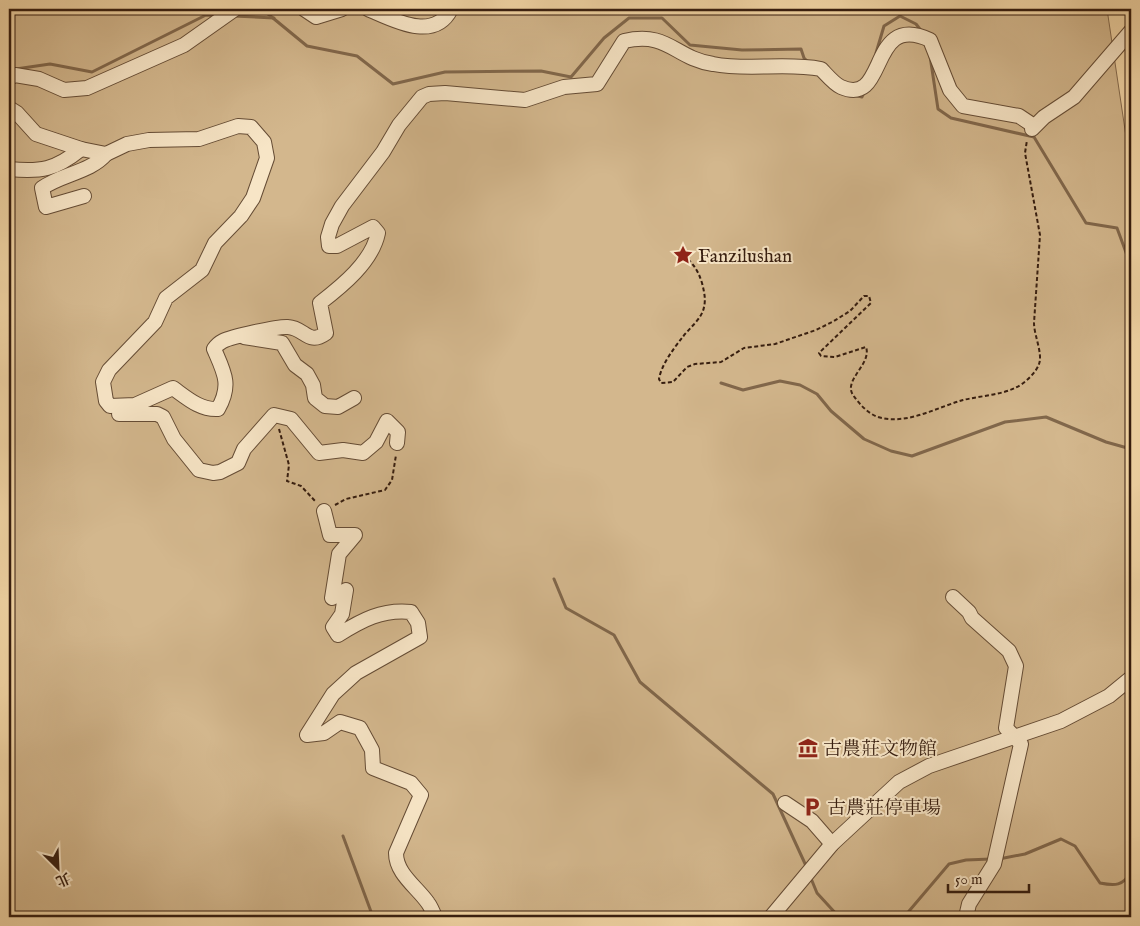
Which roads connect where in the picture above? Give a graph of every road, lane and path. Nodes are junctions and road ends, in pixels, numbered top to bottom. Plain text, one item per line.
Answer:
1 (235, 9) edge
2 (304, 9) edge
3 (342, 9) edge
4 (368, 9) edge
5 (451, 9) edge
6 (1131, 31) edge
7 (9, 78) edge
8 (9, 108) edge
9 (1031, 132) junction
10 (81, 149) junction
11 (106, 154) junction
12 (9, 169) edge
13 (84, 196) dead end
14 (683, 255) dead end
15 (241, 337) junction
16 (354, 398) dead end
17 (110, 406) junction
18 (274, 415) junction
19 (397, 443) joint
20 (324, 511) junction
21 (953, 597) dead end
22 (1131, 678) edge
23 (1015, 737) junction
24 (785, 803) dead end
25 (832, 844) junction
26 (435, 917) edge
27 (771, 917) edge
28 (966, 917) edge

1 - 7 street
2 - 3 street
4 - 5 street
6 - 9 street
8 - 10 street
9 - 14 path
9 - 15 street
10 - 11 street
10 - 12 street
11 - 13 street
11 - 17 street
15 - 16 street
15 - 17 street
17 - 18 street
18 - 19 street
18 - 20 path
19 - 20 path
20 - 26 street
21 - 23 street
22 - 23 street
23 - 25 street
23 - 28 street
24 - 25 street
25 - 27 street

